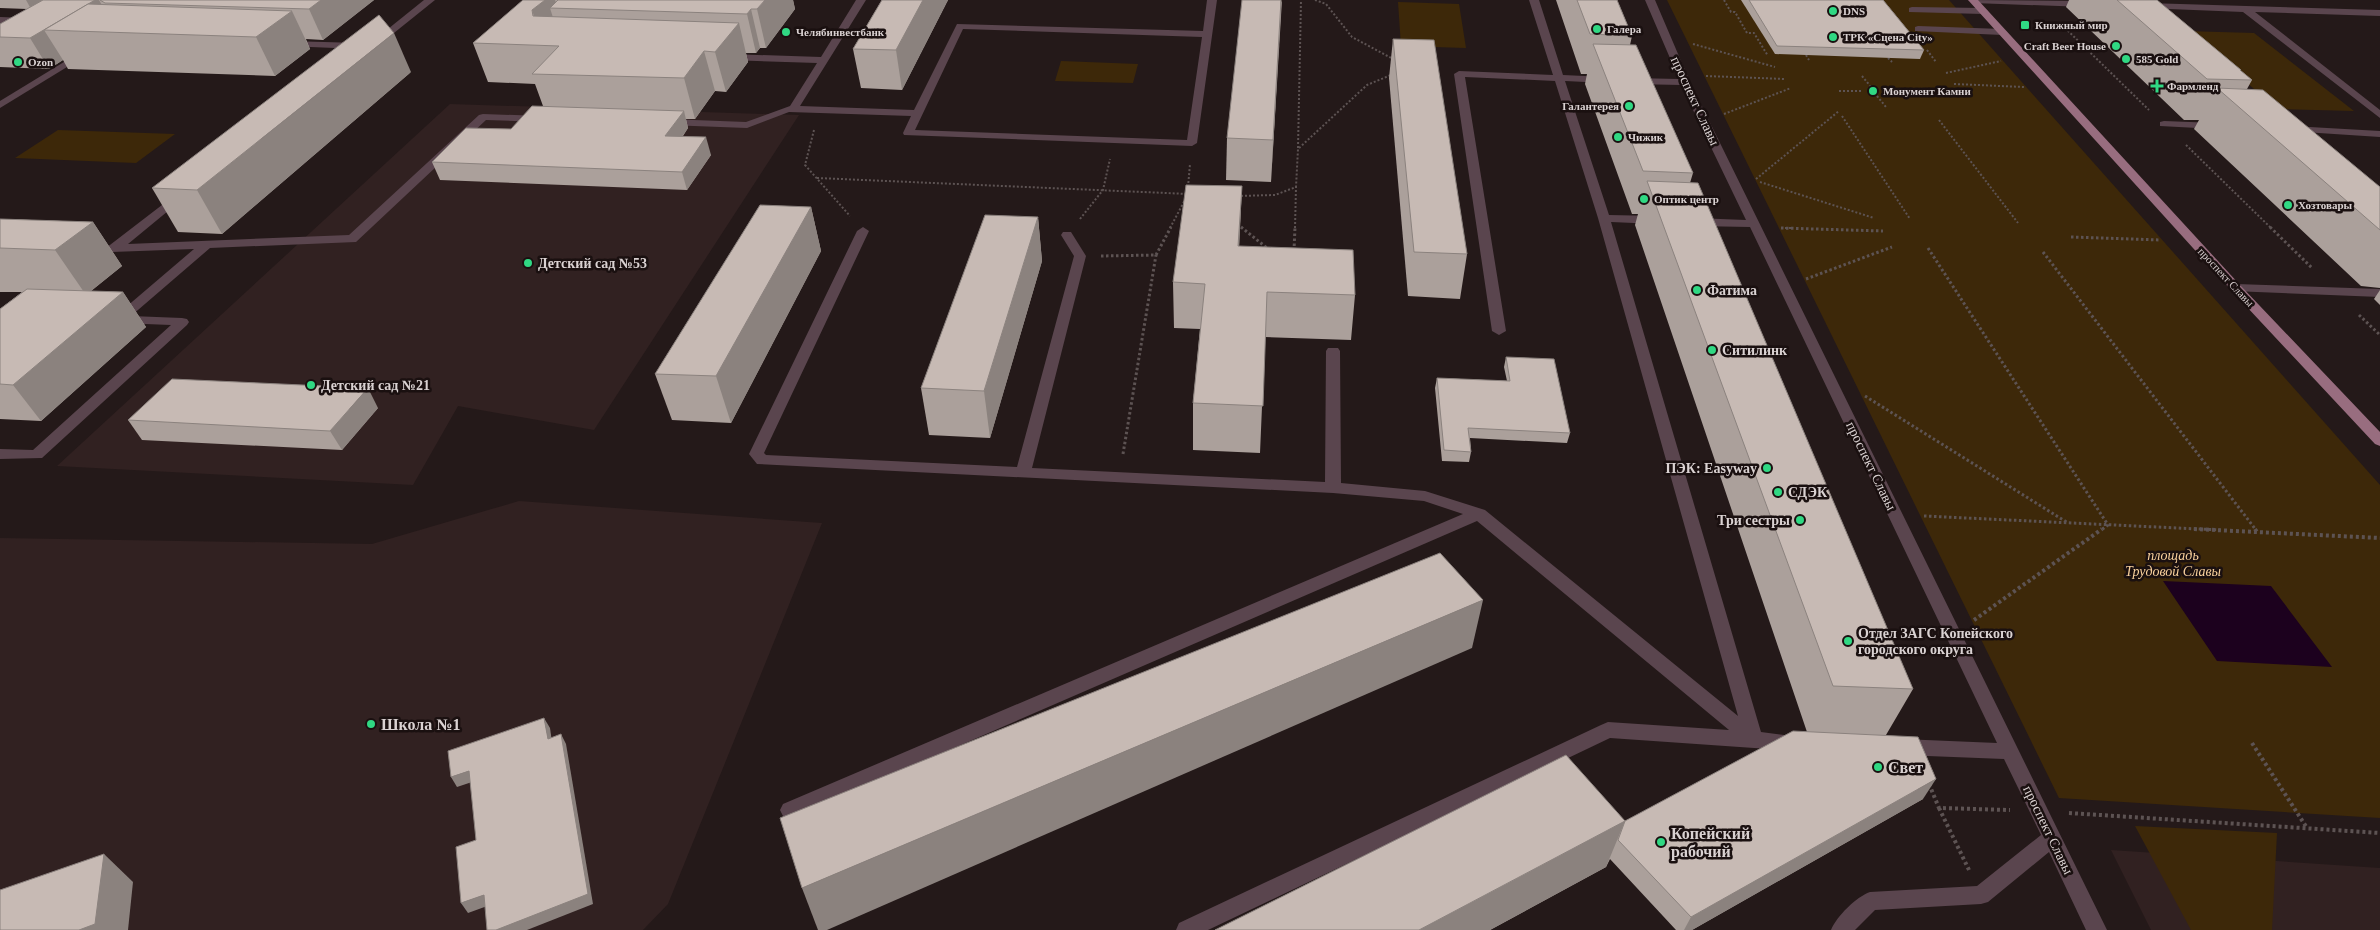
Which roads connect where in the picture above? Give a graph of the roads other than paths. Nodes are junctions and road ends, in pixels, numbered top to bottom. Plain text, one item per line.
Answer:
1 (430, 0) edge
2 (861, 0) edge
3 (1212, 0) edge
4 (1534, 0) edge
5 (1650, 0) edge
6 (1973, 0) edge
7 (2096, 5) dead end
8 (2134, 6) edge
9 (2245, 9) junction
10 (1912, 10) dead end
11 (1983, 12) junction
12 (2380, 12) edge
13 (0, 20) edge
14 (8, 29) edge
15 (1918, 29) dead end
16 (2002, 32) junction
17 (1208, 34) junction
18 (274, 43) edge
19 (372, 46) junction
20 (91, 48) edge
21 (716, 56) edge
22 (356, 58) edge
23 (823, 60) junction
24 (1559, 78) junction
25 (1685, 82) junction
26 (0, 105) edge
27 (793, 109) junction
28 (918, 113) junction
29 (2380, 115) edge
30 (551, 119) edge
31 (659, 122) edge
32 (2164, 124) road end
33 (2228, 126) edge
34 (2284, 128) edge
35 (2380, 134) edge
36 (185, 193) edge
37 (1604, 218) junction
38 (1667, 220) edge
39 (1685, 221) edge
40 (1754, 224) junction
41 (863, 231) road end
42 (1067, 235) road end
43 (206, 245) junction
44 (96, 247) dead end
45 (115, 248) junction
46 (2236, 288) junction
47 (2380, 293) edge
48 (1499, 332) dead end
49 (1334, 351) dead end
50 (2380, 441) edge
51 (0, 454) edge
52 (1023, 472) junction
53 (1333, 488) junction
54 (1479, 514) junction
55 (1754, 740) junction
56 (1810, 742) edge
57 (1886, 746) edge
58 (2009, 752) junction
59 (790, 810) dead end
60 (2052, 838) junction
61 (1186, 930) edge
62 (1841, 930) edge
63 (2097, 930) edge

1 - 19 street
2 - 23 street
3 - 17 street
4 - 24 street
5 - 25 street, проспект Славы
6 - 7 street
6 - 11 main road, проспект Славы
8 - 9 street
9 - 12 street
9 - 29 street
10 - 11 street
11 - 16 main road, проспект Славы
13 - 14 street
15 - 16 street
16 - 46 main road, проспект Славы
17 - 28 street
17 - 28 street
18 - 19 street
19 - 22 street
20 - 26 street
21 - 23 street
23 - 27 street
24 - 25 street
24 - 37 street
24 - 48 street
25 - 40 street, проспект Славы
27 - 28 street
27 - 31 street
30 - 43 street
32 - 33 street
34 - 35 street
36 - 45 street
37 - 38 street
37 - 55 street
39 - 40 street
40 - 58 street, проспект Славы
41 - 52 street
42 - 52 street
43 - 45 street
43 - 51 street
44 - 45 street
46 - 47 street
46 - 50 main road, проспект Славы
49 - 53 street
52 - 53 street
53 - 54 street
54 - 55 street
54 - 59 street
55 - 56 street
55 - 61 street
57 - 58 street
58 - 60 street, проспект Славы
60 - 62 street
60 - 63 street, проспект Славы

